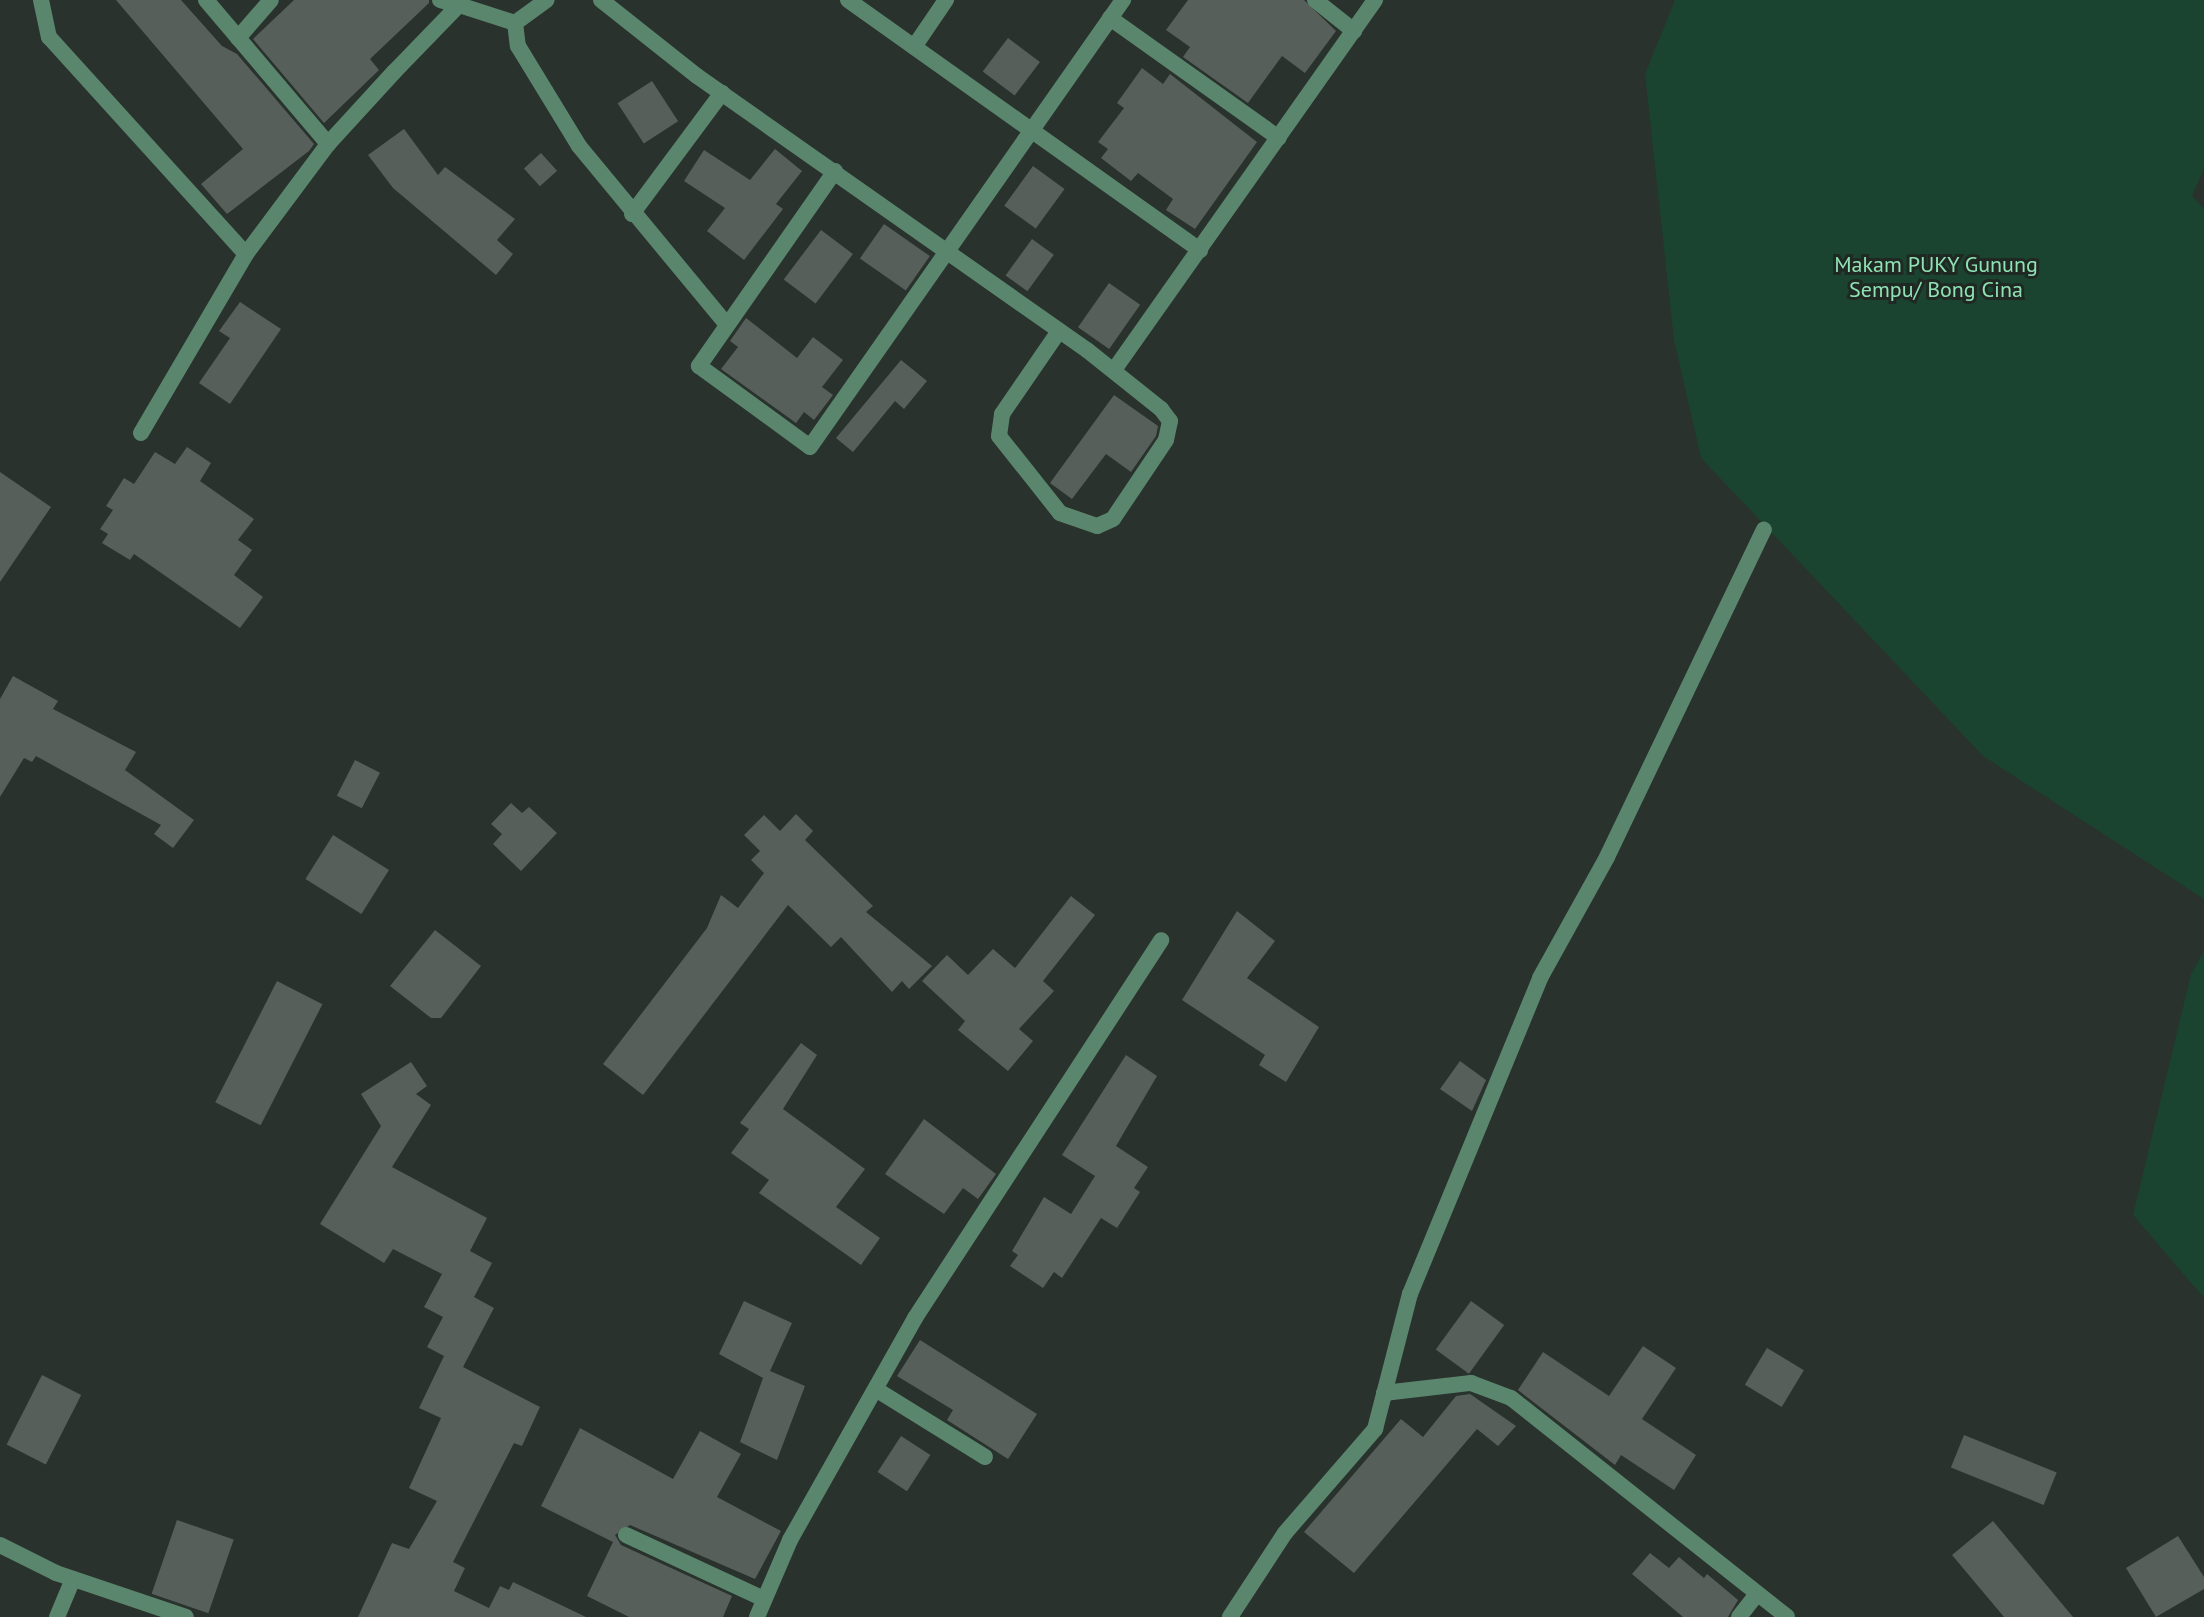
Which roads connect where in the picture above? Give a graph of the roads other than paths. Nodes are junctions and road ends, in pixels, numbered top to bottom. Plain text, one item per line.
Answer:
1 (41, 0) edge
2 (206, 0) edge
3 (271, 0) edge
4 (440, 0) edge
5 (547, 0) edge
6 (601, 0) edge
7 (848, 0) edge
8 (946, 0) edge
9 (1123, 0) edge
10 (1315, 0) edge
11 (1375, 0) edge
12 (459, 5) junction
13 (1110, 18) junction
14 (515, 23) junction
15 (1354, 31) junction
16 (238, 38) junction
17 (914, 47) junction
18 (722, 93) junction
19 (1031, 130) junction
20 (1279, 138) junction
21 (328, 144) junction
22 (835, 171) junction
23 (632, 214) junction
24 (1200, 250) junction
25 (950, 253) junction
26 (246, 254) junction
27 (727, 325) junction
28 (1059, 331) junction
29 (1114, 370) junction
30 (141, 433) dead end
31 (1764, 530) dead end
32 (1161, 940) dead end
33 (877, 1390) junction
34 (1384, 1393) junction
35 (985, 1457) dead end
36 (626, 1535) dead end
37 (0, 1545) edge
38 (73, 1579) junction
39 (1757, 1594) junction
40 (764, 1599) junction
41 (57, 1617) edge
42 (186, 1617) edge
43 (757, 1617) edge
44 (1230, 1617) edge
45 (1739, 1617) edge
46 (1787, 1617) edge

1 - 26 street
2 - 16 street
3 - 16 street
4 - 12 street
5 - 14 street
6 - 18 street
7 - 17 street
8 - 17 street
9 - 13 street
10 - 15 street
11 - 15 street
12 - 14 street
12 - 21 street
13 - 19 street
13 - 20 street
14 - 23 street
15 - 20 street
16 - 21 street
17 - 19 street
18 - 22 street
18 - 23 street
19 - 24 street
19 - 25 street
20 - 24 street
21 - 26 street
22 - 25 street
22 - 27 street
23 - 27 street
24 - 29 street
25 - 27 street
25 - 28 street
26 - 30 street
28 - 29 street
28 - 29 street
31 - 34 street
32 - 33 street
33 - 35 street
33 - 40 street
34 - 39 street
34 - 44 street
36 - 40 street
37 - 38 street
38 - 41 street
38 - 42 street
39 - 45 street
39 - 46 street
40 - 43 street

